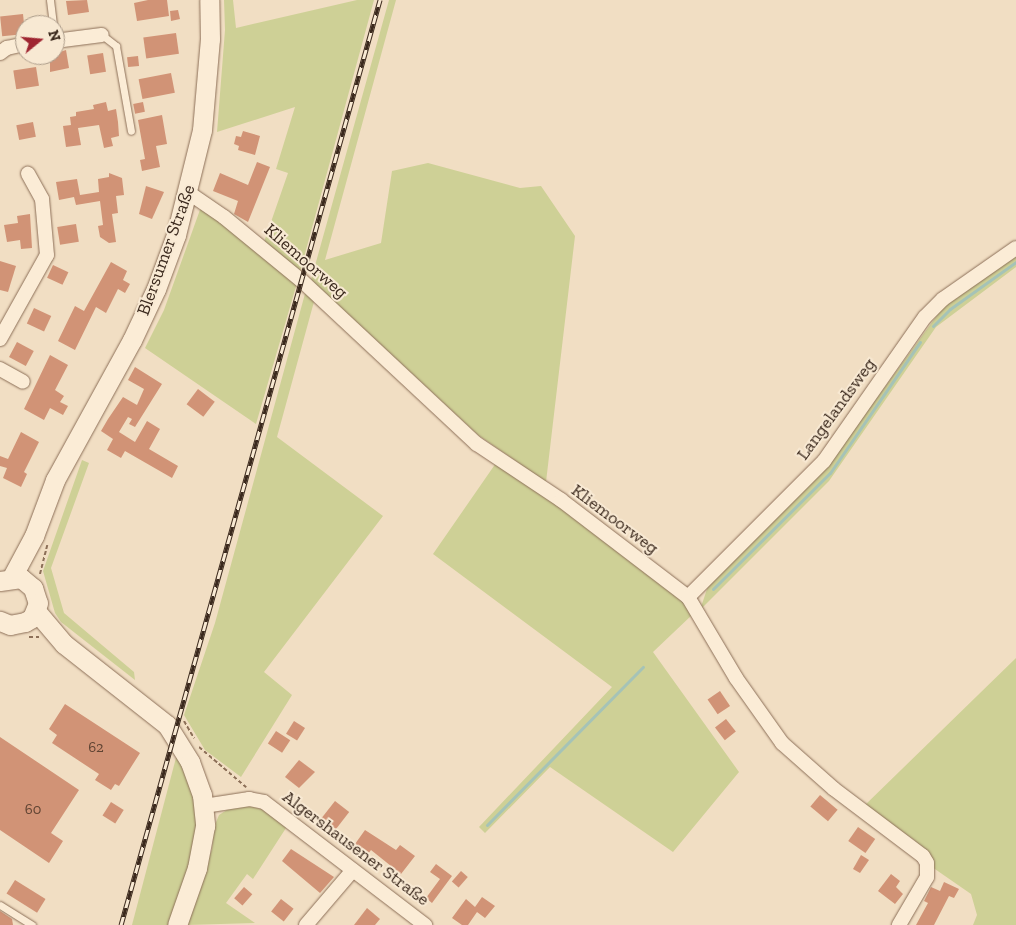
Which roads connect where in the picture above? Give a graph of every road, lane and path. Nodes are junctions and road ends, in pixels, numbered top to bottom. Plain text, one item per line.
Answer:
1 (50, 0) edge
2 (210, 0) edge
3 (52, 15) edge
4 (102, 35) joint
5 (65, 40) edge
6 (15, 46) edge
7 (0, 53) edge
8 (131, 131) dead end
9 (28, 174) dead end
10 (189, 193) junction
11 (1016, 248) edge
12 (0, 339) edge
13 (0, 369) edge
14 (24, 382) dead end
15 (13, 580) edge
16 (688, 597) junction
17 (31, 617) junction
18 (1, 623) edge
19 (204, 806) junction
20 (353, 870) junction
21 (0, 905) edge
22 (32, 925) edge
23 (177, 925) edge
24 (306, 925) edge
25 (425, 925) edge
26 (899, 925) edge

1 - 3 lane
2 - 10 main road, Blersumer Straße
4 - 5 street
4 - 8 lane
6 - 7 street
9 - 12 street
10 - 15 main road, Blersumer Straße
10 - 16 street, Kliemoorweg
11 - 16 street, Langelandsweg
13 - 14 street
15 - 17 main road
16 - 26 street, Kliemoorweg
17 - 18 main road
17 - 19 main road
19 - 20 street, Algershausener Straße
19 - 23 main road
20 - 24 street
20 - 25 street, Algershausener Straße
21 - 22 lane

